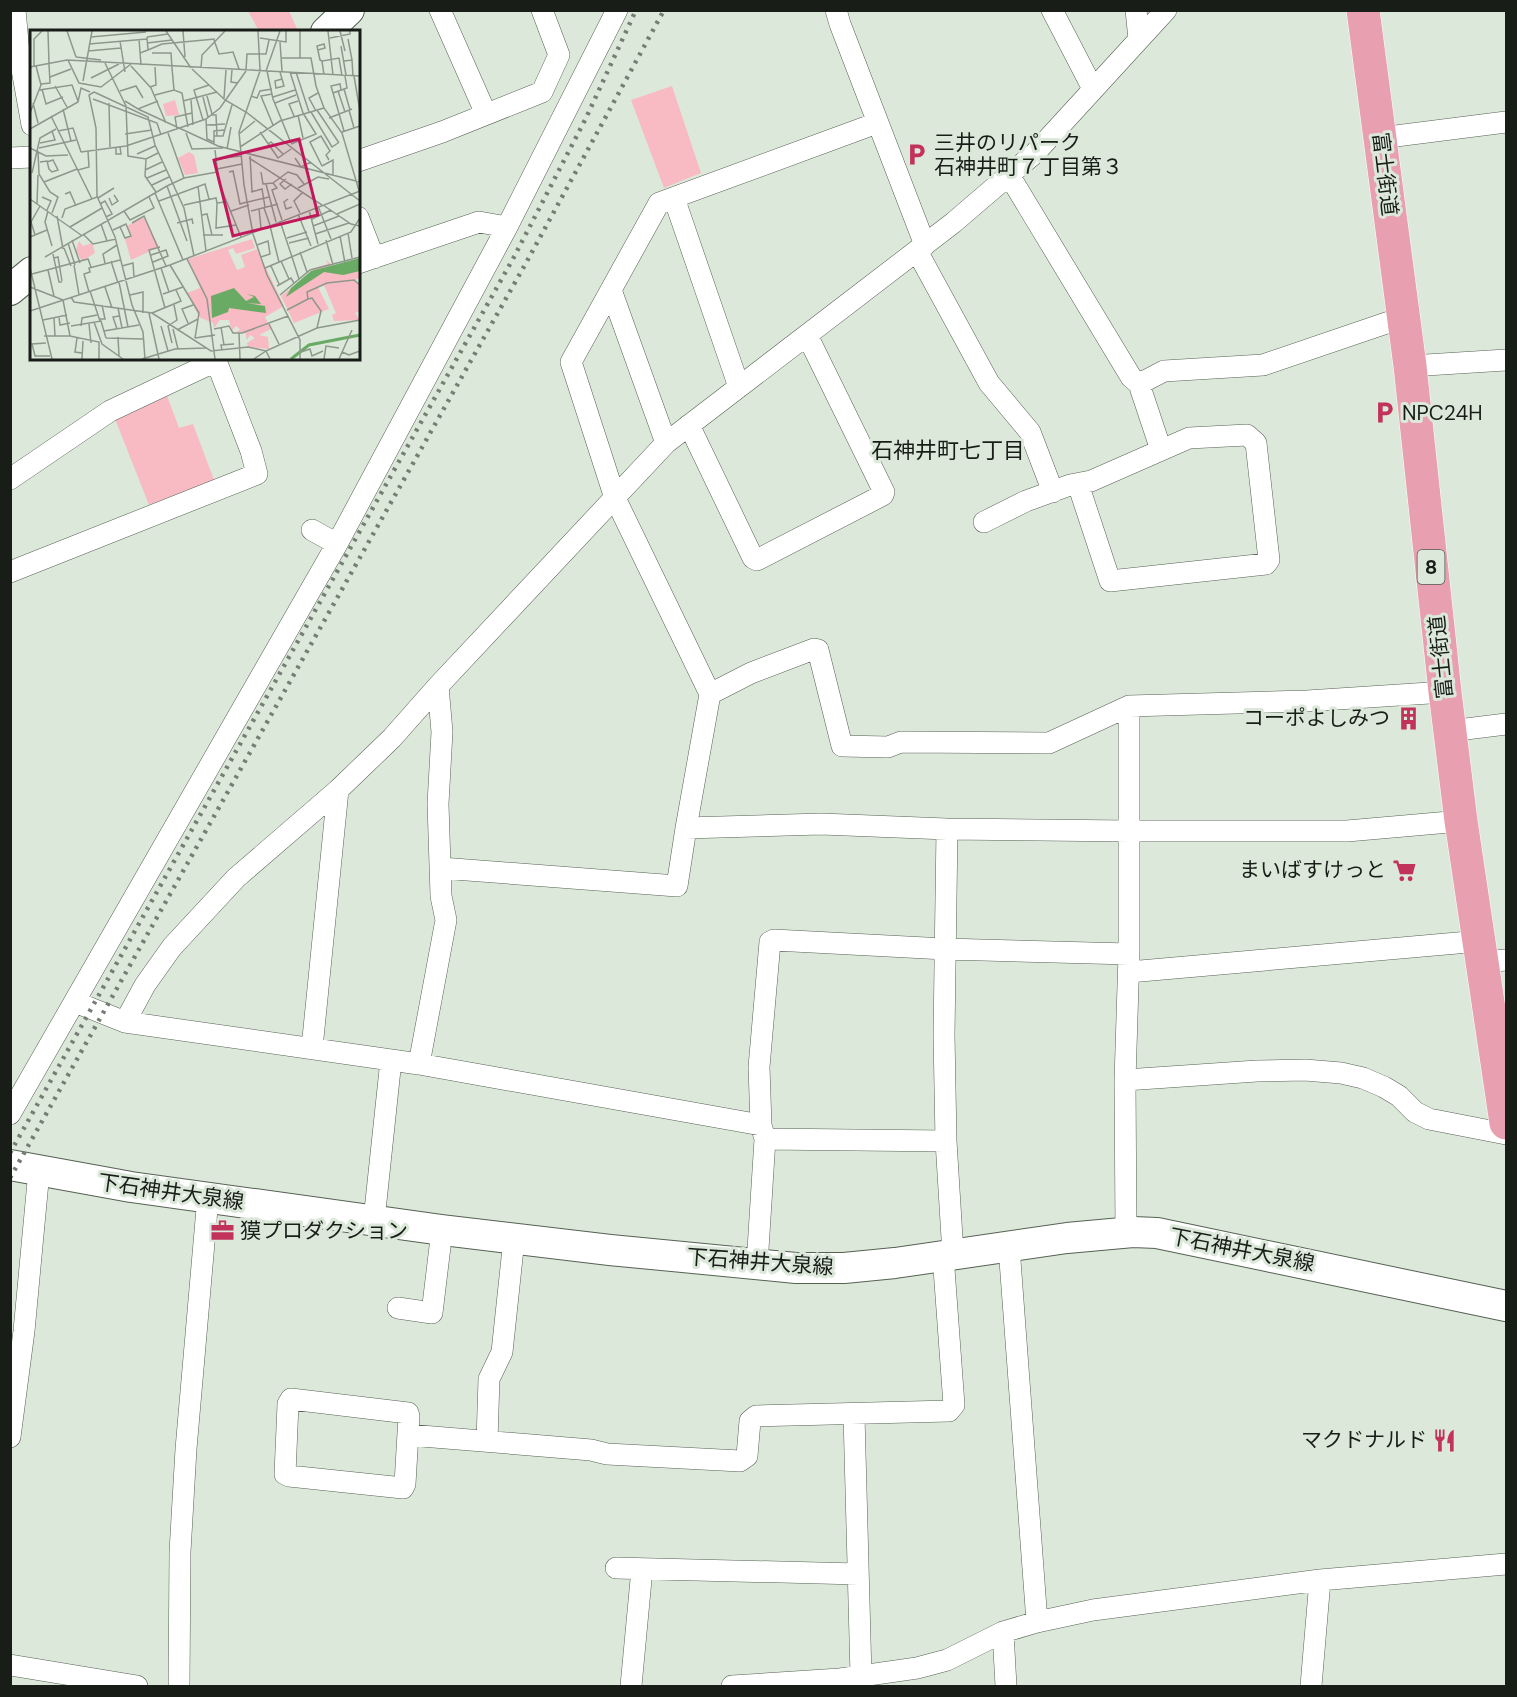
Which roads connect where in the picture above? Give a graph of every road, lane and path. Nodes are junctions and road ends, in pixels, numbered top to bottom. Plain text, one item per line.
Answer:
1 (15, 10) edge
2 (349, 10) edge
3 (441, 10) edge
4 (542, 10) edge
5 (617, 10) edge
6 (837, 10) edge
7 (1052, 10) edge
8 (1136, 10) edge
9 (1166, 10) edge
10 (1363, 10) edge
11 (328, 30) edge
12 (1139, 39) junction
13 (1093, 90) junction
14 (30, 114) edge
15 (486, 114) junction
16 (1506, 122) edge
17 (877, 123) junction
18 (1380, 138) junction
19 (30, 157) edge
20 (10, 158) edge
21 (360, 160) edge
22 (1009, 175) junction
23 (674, 198) junction
24 (507, 227) junction
25 (360, 229) edge
26 (921, 248) junction
27 (366, 261) edge
28 (30, 274) edge
29 (10, 290) edge
30 (611, 290) junction
31 (1404, 317) junction
32 (807, 335) junction
33 (215, 360) edge
34 (1506, 360) edge
35 (1410, 366) junction
36 (1139, 384) junction
37 (739, 387) junction
38 (689, 425) junction
39 (666, 443) junction
40 (1161, 450) junction
41 (10, 478) edge
42 (1078, 484) junction
43 (1053, 492) junction
44 (615, 498) junction
45 (984, 522) dead end
46 (312, 530) dead end
47 (337, 544) junction
48 (10, 572) edge
49 (438, 686) junction
50 (1444, 692) junction
51 (710, 694) junction
52 (1129, 706) junction
53 (1506, 723) edge
54 (1450, 731) junction
55 (338, 790) junction
56 (1461, 821) junction
57 (686, 828) junction
58 (947, 829) junction
59 (1129, 831) junction
60 (441, 868) junction
61 (945, 949) junction
62 (1490, 954) edge
63 (1129, 963) junction
64 (75, 1002) junction
65 (125, 1022) junction
66 (312, 1048) junction
67 (391, 1060) junction
68 (419, 1064) junction
69 (1125, 1080) junction
70 (10, 1114) edge
71 (1506, 1123) edge
72 (763, 1132) junction
73 (1506, 1134) edge
74 (946, 1141) junction
75 (25, 1168) edge
76 (208, 1197) junction
77 (374, 1220) junction
78 (442, 1230) junction
79 (1126, 1233) junction
80 (514, 1239) junction
81 (1009, 1247) junction
82 (948, 1255) junction
83 (757, 1264) junction
84 (1506, 1306) edge
85 (398, 1308) dead end
86 (854, 1415) junction
87 (408, 1435) junction
88 (10, 1437) edge
89 (487, 1442) junction
90 (1506, 1564) edge
91 (616, 1568) dead end
92 (642, 1569) junction
93 (858, 1574) junction
94 (1320, 1581) junction
95 (1037, 1622) junction
96 (1003, 1632) junction
97 (10, 1665) edge
98 (847, 1680) edge
99 (137, 1686) edge
100 (179, 1686) edge
101 (631, 1686) edge
102 (732, 1686) edge
103 (1006, 1686) edge
104 (1311, 1686) edge

1 - 14 street
2 - 11 main road
3 - 15 street
4 - 15 street
5 - 24 street
6 - 17 street
7 - 13 street
8 - 12 street
9 - 12 street
10 - 18 main road, 富士街道 / 8
12 - 13 street
13 - 22 street
15 - 21 street
16 - 18 street
17 - 23 street
17 - 26 street
18 - 31 main road, 富士街道 / 8
19 - 20 street
22 - 26 street
22 - 36 street
23 - 30 street
23 - 37 street
24 - 27 street
24 - 47 street
25 - 27 street
26 - 32 street
26 - 43 street
28 - 29 main road
30 - 39 street
30 - 44 street
31 - 35 main road, 富士街道 / 8
31 - 36 street
32 - 37 street
32 - 38 street
33 - 41 street
33 - 48 street
34 - 35 street
35 - 50 main road, 富士街道 / 8
36 - 40 street
37 - 38 street
38 - 39 street
39 - 44 street
40 - 42 street
40 - 42 street
42 - 43 street
43 - 45 street
44 - 49 street
44 - 51 street
46 - 47 street
47 - 64 street
49 - 55 street
49 - 60 street
50 - 52 street
50 - 54 main road, 富士街道 / 8
51 - 52 street
51 - 57 street
52 - 59 street
53 - 54 street
54 - 56 main road, 富士街道 / 8
55 - 65 street
55 - 66 street
56 - 59 street
56 - 62 main road, 富士街道 / 8
57 - 58 street
57 - 60 street
58 - 59 street
58 - 61 street
59 - 63 street
60 - 68 street
61 - 63 street
61 - 72 street
61 - 74 street
62 - 63 street
62 - 71 main road, 富士街道 / 8
63 - 69 street
64 - 65 street
64 - 70 street
65 - 66 street
66 - 67 street
67 - 68 street
67 - 77 street
68 - 72 street
69 - 73 street
69 - 79 street
72 - 74 street
72 - 83 street
74 - 82 street
75 - 76 main road, 下石神井大泉線
75 - 88 street
76 - 77 main road, 下石神井大泉線
76 - 100 street
77 - 78 main road, 下石神井大泉線
78 - 80 main road, 下石神井大泉線
78 - 85 street
79 - 81 main road, 下石神井大泉線
79 - 84 main road, 下石神井大泉線
80 - 83 main road, 下石神井大泉線
80 - 89 street
81 - 82 main road, 下石神井大泉線
81 - 95 street
82 - 83 main road, 下石神井大泉線
82 - 86 street
86 - 89 street
86 - 93 street
87 - 87 street
87 - 89 street
90 - 94 street
91 - 92 street
92 - 93 street
92 - 101 street
93 - 98 street
94 - 95 street
94 - 104 street
95 - 96 street
96 - 98 street
96 - 103 street
97 - 99 street
98 - 102 street

